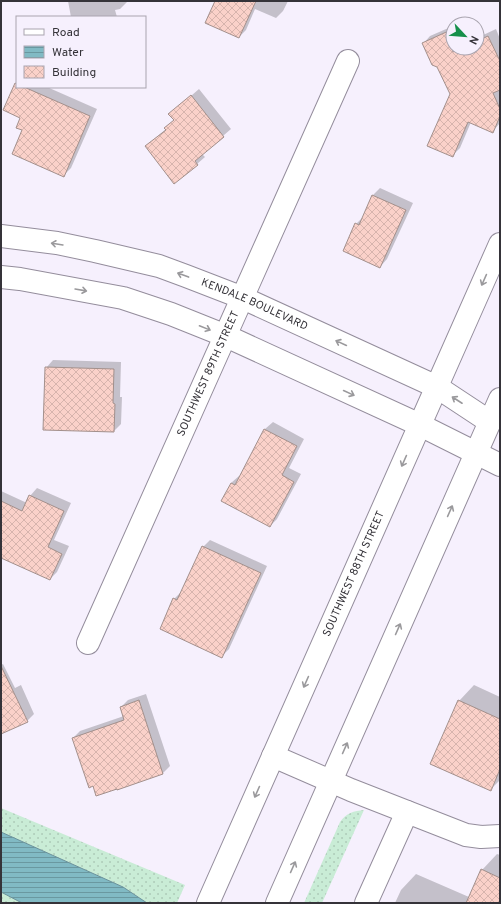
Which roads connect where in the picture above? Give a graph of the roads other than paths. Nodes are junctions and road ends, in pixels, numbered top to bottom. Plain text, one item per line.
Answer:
1 (348, 61) dead end
2 (1, 236) edge
3 (500, 244) edge
4 (1, 277) edge
5 (243, 298) junction
6 (226, 336) junction
7 (437, 387) junction
8 (500, 399) edge
9 (495, 424) edge
10 (420, 425) junction
11 (476, 453) junction
12 (500, 465) edge
13 (88, 643) dead end
14 (273, 756) junction
15 (331, 782) junction
16 (407, 812) junction
17 (500, 836) edge
18 (208, 903) edge
19 (277, 903) edge
20 (366, 903) edge

1 - 5 street, SOUTHWEST 89TH STREET
5 -> 2 street, KENDALE BOULEVARD
3 -> 7 street, SOUTHWEST 88TH STREET
4 -> 6 street
5 - 6 street, SOUTHWEST 89TH STREET
7 -> 5 street, KENDALE BOULEVARD
6 -> 10 street
6 - 13 street, SOUTHWEST 89TH STREET
9 -> 7 street, KENDALE BOULEVARD
7 - 10 street, SOUTHWEST 88TH STREET
8 - 9 street
9 - 11 street
10 - 11 street
10 -> 14 street, SOUTHWEST 88TH STREET
11 - 12 street
15 -> 11 street
14 - 15 street
14 -> 18 street, SOUTHWEST 88TH STREET
15 - 16 street
19 -> 15 street
16 - 17 street
16 - 20 street

